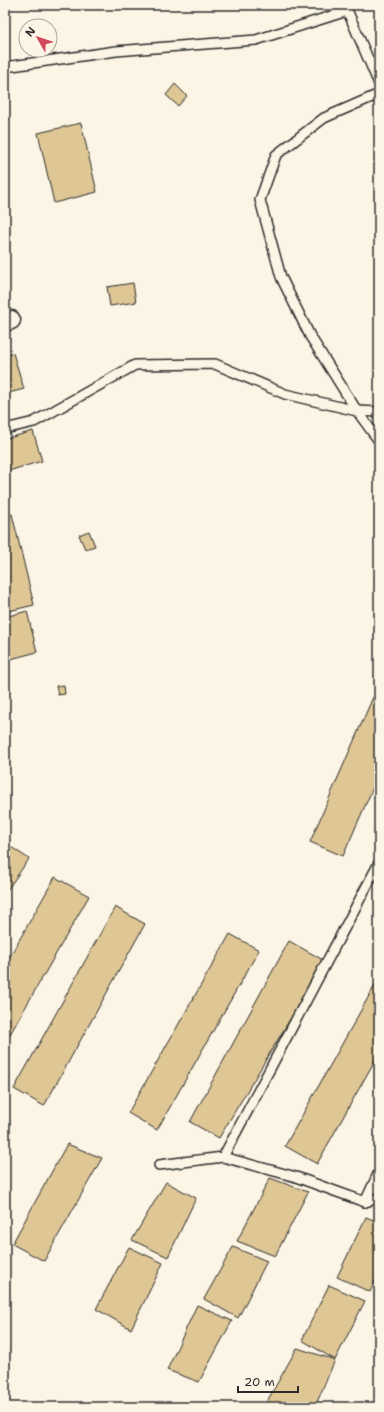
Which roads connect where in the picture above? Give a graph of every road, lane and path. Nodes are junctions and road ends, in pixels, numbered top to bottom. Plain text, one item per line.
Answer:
1 (346, 8) edge
2 (5, 67) edge
3 (379, 84) edge
4 (379, 94) edge
5 (357, 411) junction
6 (379, 412) edge
7 (5, 429) edge
8 (379, 441) edge
9 (379, 863) edge
10 (223, 1157) junction
11 (159, 1165) dead end
12 (379, 1172) edge
13 (379, 1198) edge
14 (365, 1202) junction

1 - 2 lane
1 - 3 lane
4 - 5 lane
5 - 6 lane
5 - 7 lane
5 - 8 lane
9 - 10 lane
10 - 11 lane
10 - 14 lane
12 - 14 lane
13 - 14 lane

